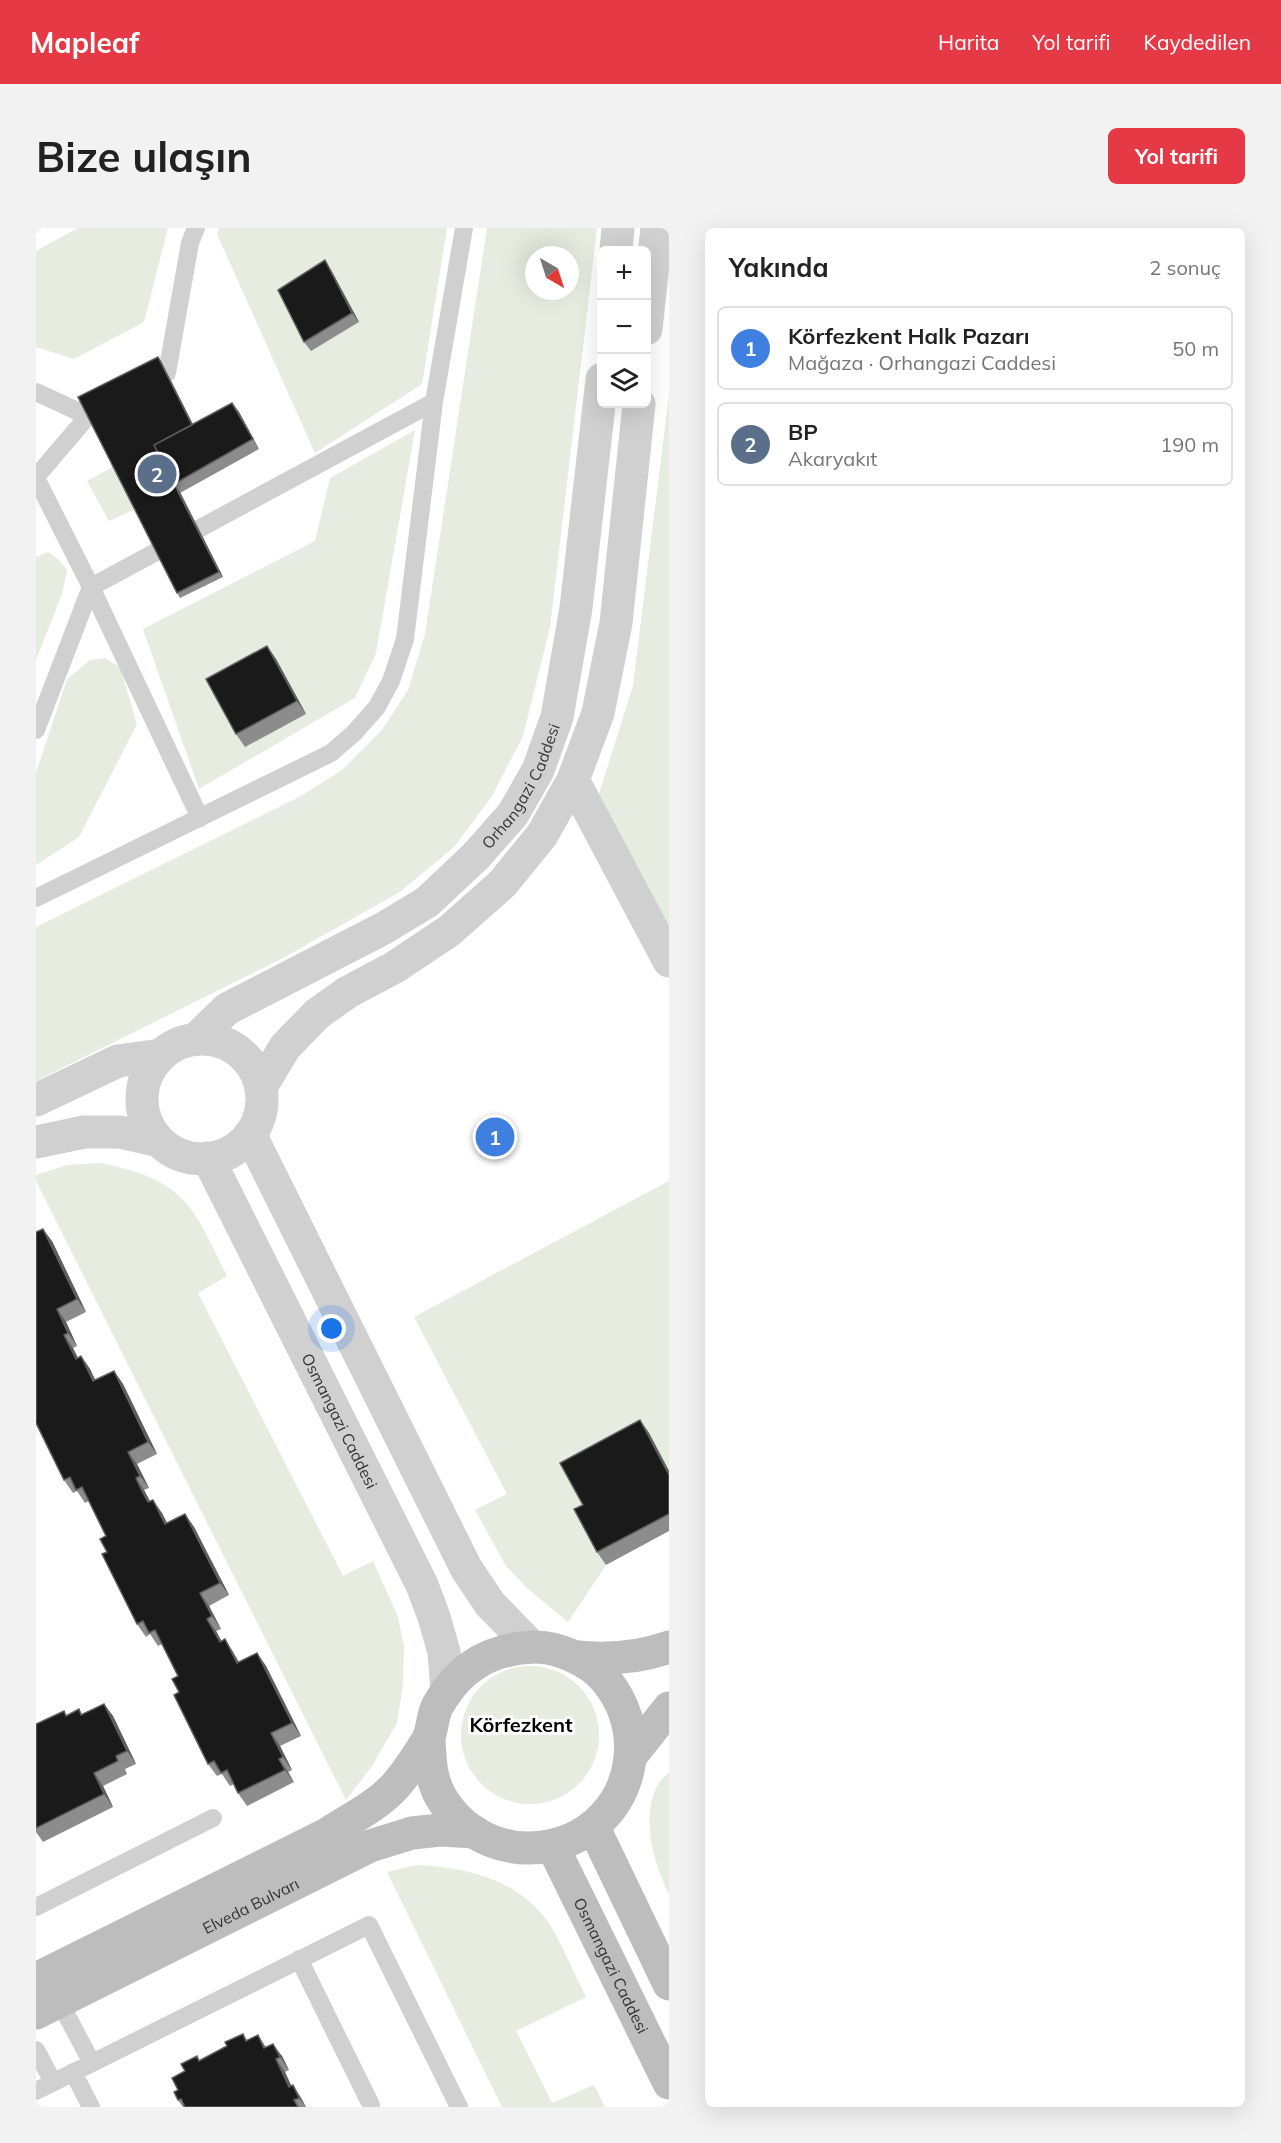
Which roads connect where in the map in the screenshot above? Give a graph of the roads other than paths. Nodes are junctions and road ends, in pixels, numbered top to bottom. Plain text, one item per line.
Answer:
1 (196, 228) edge
2 (464, 228) edge
3 (618, 228) edge
4 (657, 228) edge
5 (616, 246) edge
6 (649, 300) edge
7 (36, 392) edge
8 (434, 402) junction
9 (599, 408) edge
10 (639, 408) edge
11 (88, 416) junction
12 (36, 477) edge
13 (91, 587) junction
14 (36, 730) edge
15 (573, 780) junction
16 (200, 818) junction
17 (36, 898) edge
18 (669, 961) edge
19 (197, 1038) junction
20 (161, 1055) junction
21 (261, 1087) junction
22 (36, 1100) edge
23 (250, 1134) junction
24 (159, 1141) junction
25 (36, 1142) edge
26 (208, 1158) junction
27 (531, 1647) junction
28 (669, 1647) edge
29 (577, 1657) junction
30 (447, 1692) junction
31 (669, 1708) edge
32 (429, 1738) junction
33 (630, 1757) junction
34 (213, 1818) dead end
35 (593, 1826) junction
36 (476, 1832) junction
37 (553, 1847) junction
38 (36, 1907) edge
39 (299, 1959) junction
40 (669, 1984) edge
41 (44, 1998) edge
42 (36, 2050) edge
43 (92, 2063) junction
44 (73, 2072) junction
45 (53, 2082) junction
46 (669, 2083) edge
47 (36, 2091) edge
48 (371, 2105) dead end
49 (91, 2107) edge
50 (459, 2107) edge

1 - 11 lane
2 - 8 lane
3 - 5 street
4 - 6 street
7 - 11 lane
8 - 13 lane
8 - 16 lane
9 - 19 street, Orhangazi Caddesi
10 - 15 street
11 - 12 lane
12 - 13 lane
13 - 14 lane
13 - 16 lane
15 - 18 street
15 - 21 street
16 - 17 lane
19 - 20 street
19 - 21 street
20 - 22 street
20 - 24 street
21 - 23 street
23 - 26 street
23 - 27 street
24 - 25 street
24 - 26 street
26 - 30 street, Osmangazi Caddesi
27 - 29 main road
27 - 30 main road
28 - 29 main road
29 - 33 main road
30 - 32 main road
31 - 33 main road
32 - 36 main road
32 - 41 main road, Elveda Bulvarı
33 - 35 main road
34 - 38 lane
35 - 37 main road
35 - 40 main road
36 - 37 main road
36 - 41 main road, Elveda Bulvarı
37 - 46 main road, Osmangazi Caddesi
39 - 43 lane
39 - 48 lane
39 - 50 lane
41 - 43 lane
42 - 45 lane
43 - 44 lane
44 - 45 lane
44 - 49 lane
45 - 47 lane

